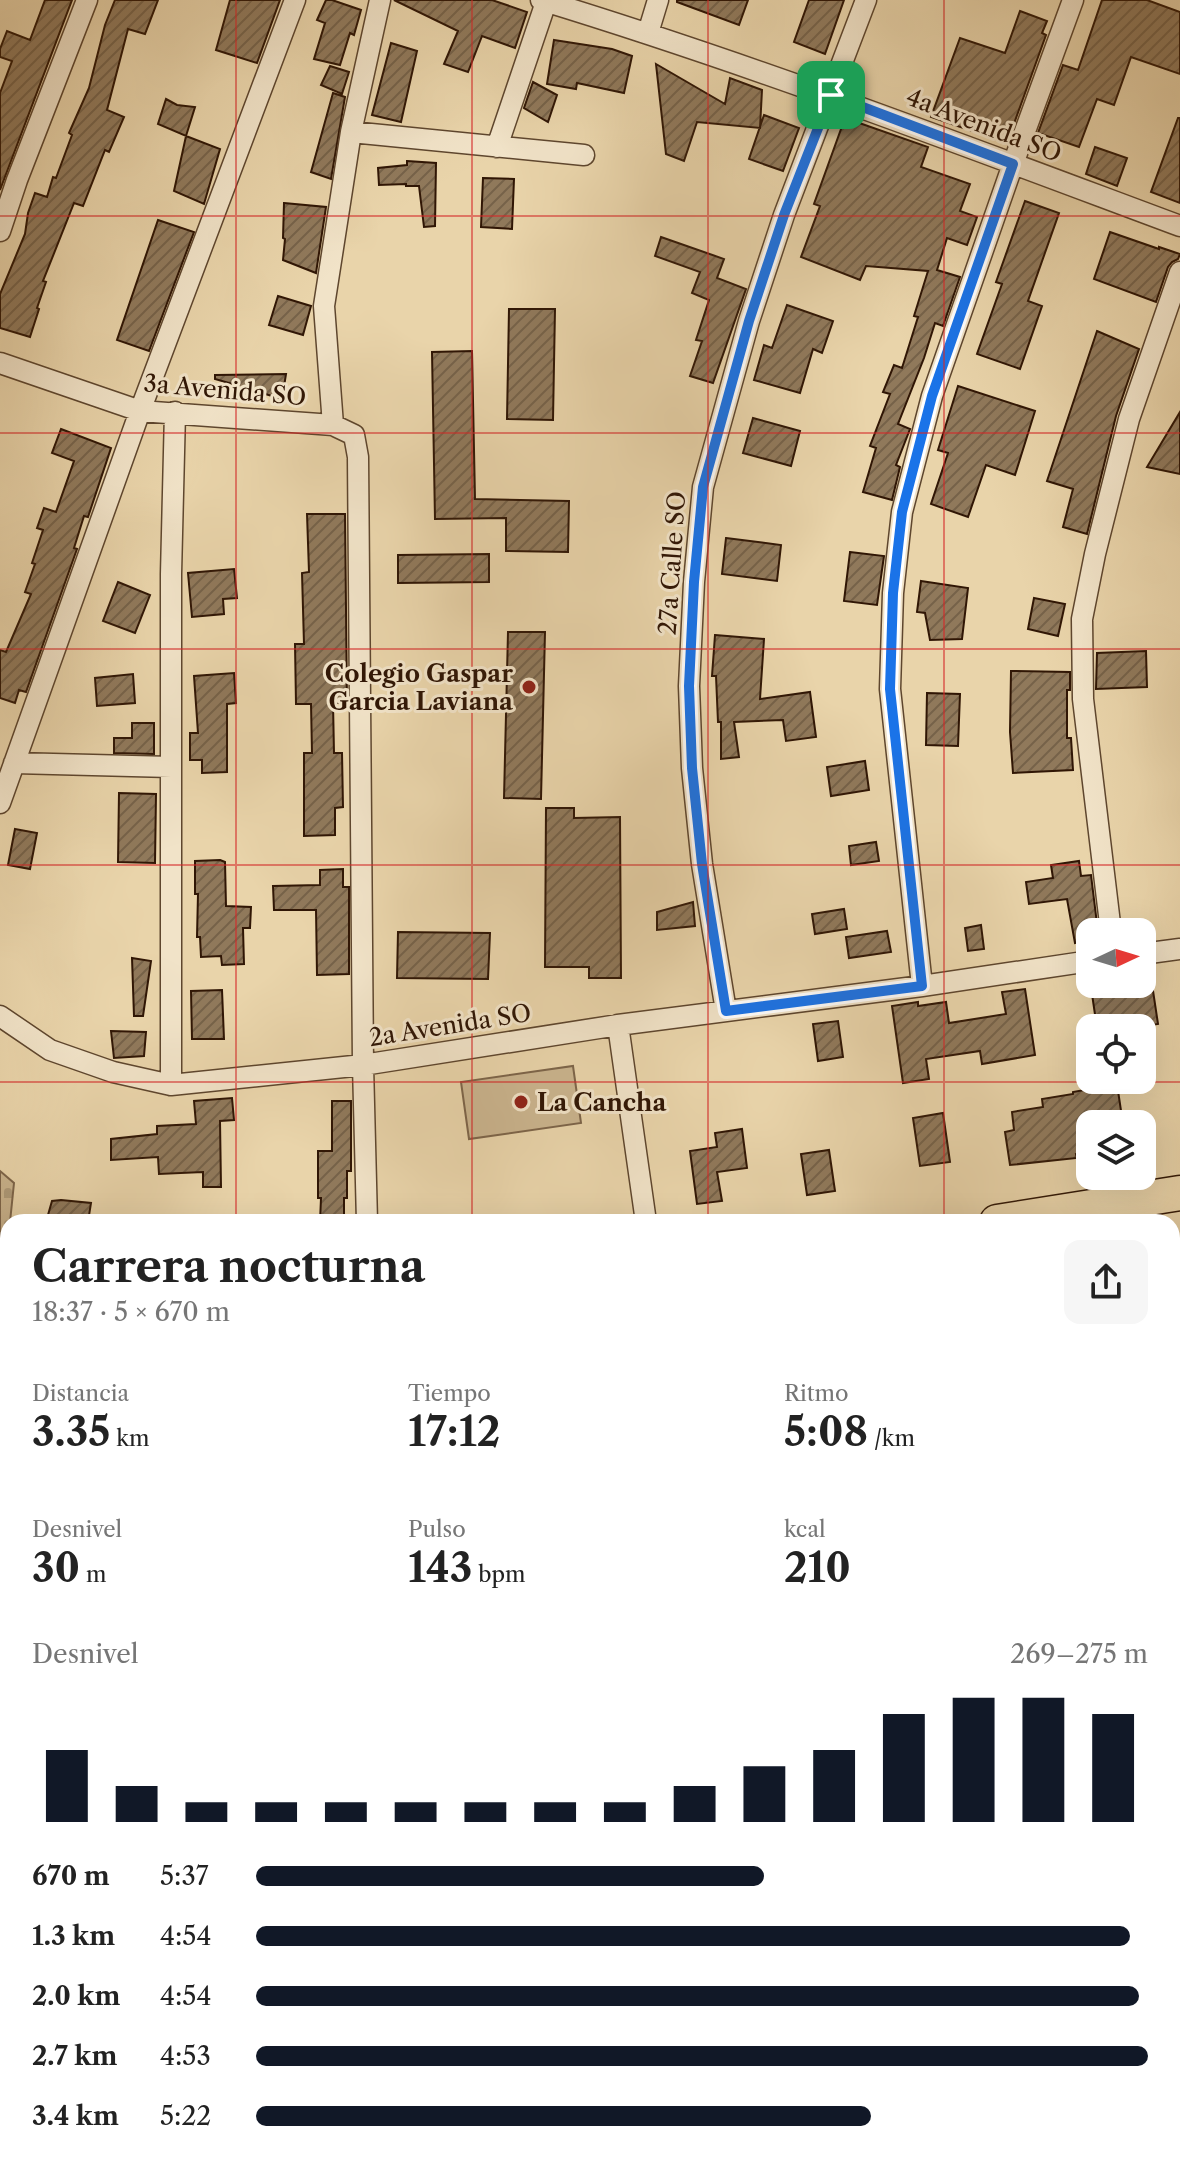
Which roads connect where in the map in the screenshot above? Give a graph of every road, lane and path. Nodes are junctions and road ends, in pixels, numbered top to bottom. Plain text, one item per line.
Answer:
1 (87, 0) edge
2 (295, 0) edge
3 (380, 0) edge
4 (658, 0) edge
5 (866, 0) edge
6 (1073, 0) edge
7 (543, 1) edge
8 (648, 33) junction
9 (831, 95) junction
10 (351, 132) junction
11 (497, 147) junction
12 (584, 155) dead end
13 (1013, 164) junction
14 (1180, 226) edge
15 (0, 231) edge
16 (1180, 272) edge
17 (0, 363) edge
18 (140, 411) junction
19 (175, 412) junction
20 (333, 425) junction
21 (14, 763) junction
22 (171, 767) junction
23 (0, 803) edge
24 (1109, 918) edge
25 (1180, 949) edge
26 (1156, 952) edge
27 (1076, 963) edge
28 (922, 986) junction
29 (726, 1011) junction
30 (0, 1016) edge
31 (618, 1025) junction
32 (363, 1065) junction
33 (171, 1085) junction
34 (1180, 1193) edge
35 (367, 1214) edge
36 (645, 1214) edge
37 (1047, 1214) edge

1 - 15 street
2 - 18 street
3 - 10 street
4 - 8 street
5 - 9 street, 27a Calle SO
6 - 13 street
7 - 8 street, 4a Avenida SO
7 - 11 street
8 - 9 street, 4a Avenida SO
9 - 13 street, 4a Avenida SO
9 - 29 street, 27a Calle SO
10 - 11 street
10 - 20 street
11 - 12 street
13 - 14 street, 4a Avenida SO
13 - 28 street
16 - 24 street
17 - 18 street, 3a Avenida SO
18 - 19 street, 3a Avenida SO
18 - 21 street
19 - 20 street, 3a Avenida SO
19 - 22 street
20 - 32 street, 3a Avenida SO
21 - 22 street
21 - 23 street
22 - 33 street
25 - 26 street
27 - 28 street, 2a Avenida SO
28 - 29 street, 2a Avenida SO
29 - 31 street, 2a Avenida SO
30 - 33 street, 2a Avenida SO
31 - 32 street, 2a Avenida SO
31 - 36 street
32 - 33 street, 2a Avenida SO
32 - 35 street
34 - 37 highway

